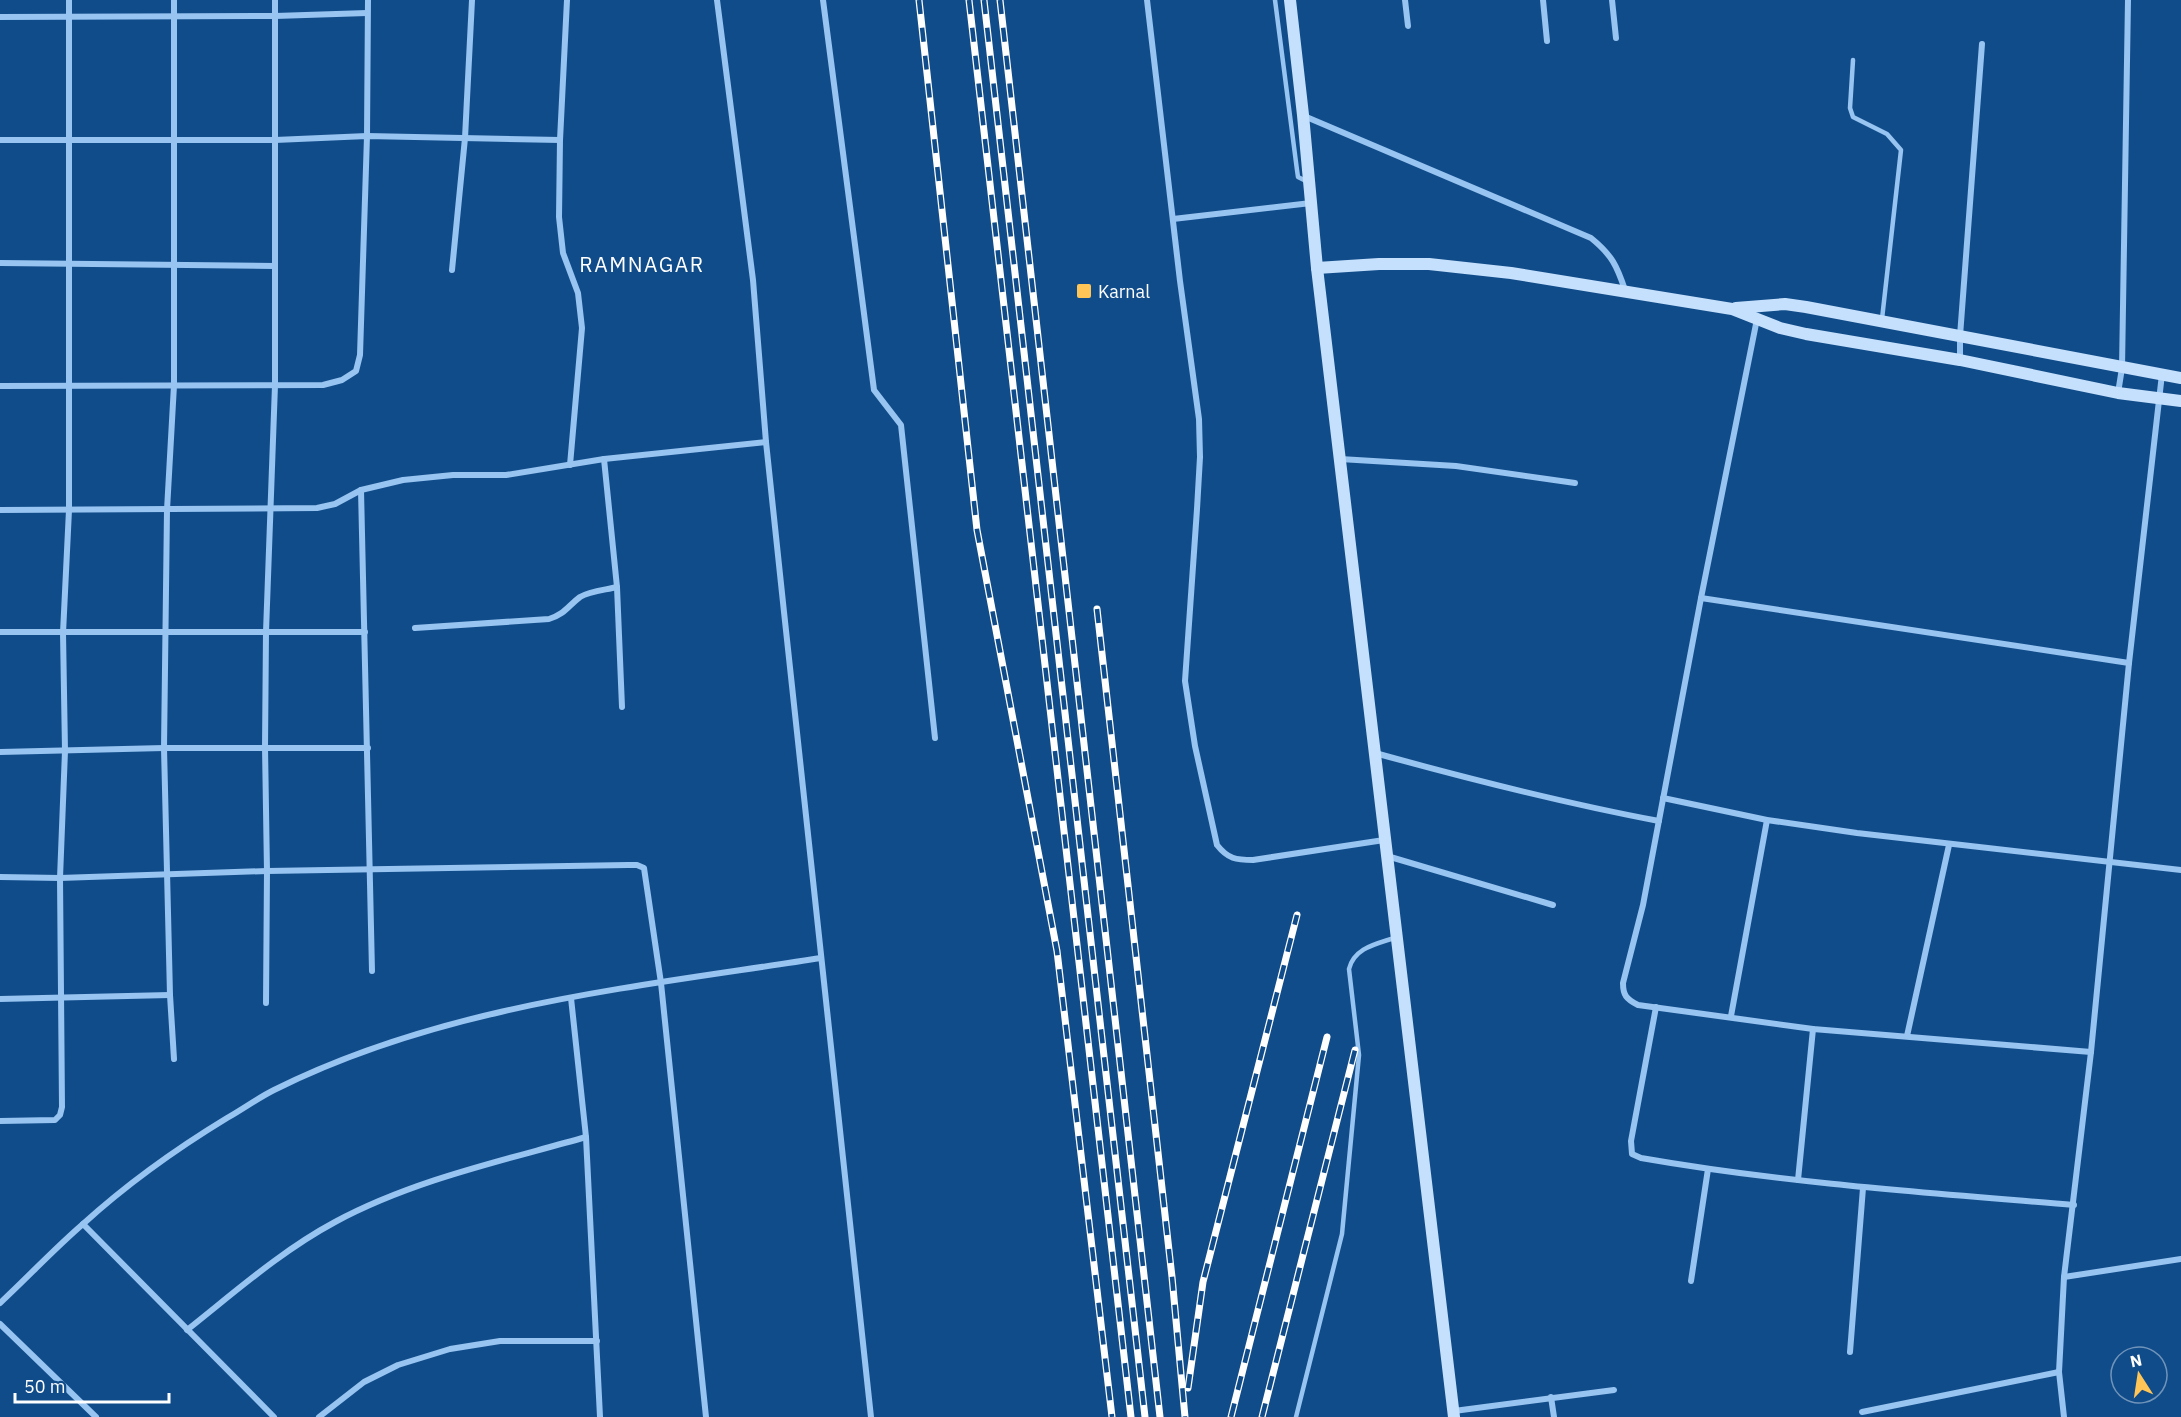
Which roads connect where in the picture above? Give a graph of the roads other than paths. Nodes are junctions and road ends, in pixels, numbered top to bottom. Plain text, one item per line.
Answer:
1 (69, 0) edge
2 (174, 0) edge
3 (274, 0) edge
4 (368, 0) edge
5 (472, 0) edge
6 (567, 0) edge
7 (717, 0) edge
8 (823, 0) edge
9 (1147, 0) edge
10 (1275, 0) edge
11 (1290, 0) edge
12 (1405, 0) edge
13 (1543, 0) edge
14 (1612, 0) edge
15 (2128, 0) edge
16 (367, 13) junction
17 (69, 16) junction
18 (174, 16) junction
19 (275, 16) junction
20 (0, 17) edge
21 (1408, 26) dead end
22 (1616, 38) dead end
23 (1547, 41) dead end
24 (1982, 44) dead end
25 (1853, 60) dead end
26 (1303, 115) junction
27 (367, 135) junction
28 (465, 138) junction
29 (0, 140) edge
30 (69, 140) junction
31 (174, 140) junction
32 (275, 140) junction
33 (560, 140) junction
34 (1309, 183) junction
35 (1311, 203) junction
36 (1173, 219) junction
37 (0, 263) edge
38 (69, 264) junction
39 (174, 265) junction
40 (275, 266) junction
41 (1317, 268) junction
42 (452, 270) dead end
43 (1626, 291) junction
44 (1732, 309) junction
45 (1757, 319) junction
46 (1882, 321) junction
47 (1960, 336) junction
48 (1960, 360) junction
49 (2122, 368) junction
50 (2162, 374) junction
51 (2181, 378) edge
52 (69, 385) junction
53 (174, 385) junction
54 (275, 385) junction
55 (0, 386) edge
56 (2118, 393) junction
57 (2159, 398) junction
58 (2181, 402) edge
59 (766, 442) junction
60 (604, 459) junction
61 (1339, 459) junction
62 (570, 465) junction
63 (1575, 483) dead end
64 (361, 490) junction
65 (271, 508) junction
66 (0, 510) edge
67 (69, 510) junction
68 (167, 510) junction
69 (617, 587) junction
70 (1701, 598) junction
71 (415, 628) dead end
72 (0, 632) edge
73 (167, 632) junction
74 (266, 632) junction
75 (365, 632) junction
76 (63, 633) junction
77 (2129, 663) junction
78 (622, 707) dead end
79 (935, 738) dead end
80 (265, 747) junction
81 (164, 748) junction
82 (368, 748) junction
83 (65, 751) junction
84 (0, 752) edge
85 (1374, 752) junction
86 (1664, 798) junction
87 (1767, 820) junction
88 (1659, 821) junction
89 (1384, 840) junction
90 (1949, 845) junction
91 (1386, 855) junction
92 (2109, 861) junction
93 (2181, 870) edge
94 (267, 871) junction
95 (370, 871) junction
96 (166, 874) junction
97 (0, 877) edge
98 (60, 878) junction
99 (1553, 905) dead end
100 (1396, 938) junction
101 (821, 958) junction
102 (372, 971) dead end
103 (661, 983) junction
104 (170, 995) junction
105 (62, 998) junction
106 (571, 998) junction
107 (0, 999) edge
108 (266, 1003) dead end
109 (1656, 1007) junction
110 (1731, 1016) junction
111 (1814, 1029) junction
112 (1907, 1036) junction
113 (2091, 1052) junction
114 (174, 1059) dead end
115 (0, 1121) edge
116 (586, 1137) junction
117 (1708, 1169) junction
118 (1798, 1180) junction
119 (1863, 1188) junction
120 (2074, 1205) junction
121 (82, 1224) junction
122 (2181, 1259) edge
123 (2064, 1277) junction
124 (1691, 1281) dead end
125 (0, 1303) edge
126 (0, 1324) edge
127 (188, 1330) junction
128 (597, 1341) junction
129 (1851, 1352) dead end
130 (2059, 1372) junction
131 (1614, 1390) dead end
132 (1551, 1397) junction
133 (1862, 1412) dead end
134 (1453, 1414) edge
135 (96, 1417) edge
136 (274, 1417) edge
137 (319, 1417) edge
138 (600, 1417) edge
139 (706, 1417) edge
140 (872, 1417) edge
141 (1296, 1417) edge
142 (1554, 1417) edge
143 (2064, 1417) edge

1 - 17 street
2 - 18 street
3 - 19 street
4 - 16 street
5 - 28 street
6 - 33 street
7 - 59 street
8 - 79 street
9 - 36 street
10 - 34 lane
11 - 26 street
12 - 21 street
13 - 23 street
14 - 22 street
15 - 49 street
16 - 19 street
16 - 27 street
17 - 18 street
17 - 20 street
17 - 30 street
18 - 19 street
18 - 31 street
19 - 32 street
24 - 47 street
25 - 46 lane
26 - 34 street
26 - 43 street
27 - 28 street
27 - 32 street
27 - 54 street
28 - 33 street
28 - 42 street
29 - 30 street
30 - 31 street
30 - 38 street
31 - 32 street
31 - 39 street
32 - 40 street
33 - 62 street
34 - 35 street
35 - 36 street
35 - 41 street
36 - 89 street
37 - 38 street
38 - 39 street
38 - 52 street
39 - 40 street
39 - 53 street
40 - 54 street
41 - 43 street
41 - 61 street
43 - 44 street
44 - 45 street
44 - 46 street
45 - 48 street
45 - 70 street
46 - 47 street
47 - 48 street
47 - 49 street
48 - 56 street
49 - 50 street
49 - 56 street
50 - 51 street
50 - 57 street
52 - 53 street
52 - 55 street
52 - 67 street
53 - 54 street
53 - 68 street
54 - 65 street
56 - 57 street
57 - 58 street
57 - 77 street
59 - 60 street
59 - 101 street
60 - 62 street
60 - 69 street
61 - 63 street
61 - 85 street
62 - 64 street
64 - 65 street
64 - 75 street
65 - 68 street
65 - 74 street
66 - 67 street
67 - 68 street
67 - 76 street
68 - 73 street
69 - 71 street
69 - 78 street
70 - 77 street
70 - 86 street
72 - 76 street
73 - 74 street
73 - 76 street
73 - 81 street
74 - 75 street
74 - 80 street
75 - 82 street
76 - 83 street
77 - 92 street
80 - 81 street
80 - 82 street
80 - 94 street
81 - 83 street
81 - 96 street
82 - 95 street
83 - 84 street
83 - 98 street
85 - 88 street
85 - 89 street
86 - 87 street
86 - 88 street
87 - 90 street
87 - 110 street
88 - 109 street
89 - 91 street
90 - 92 street
90 - 112 street
91 - 99 street
91 - 100 street
92 - 93 street
92 - 113 street
94 - 95 street
94 - 96 street
94 - 108 street
95 - 102 street
95 - 103 street
96 - 98 street
96 - 104 street
97 - 98 street
98 - 105 street
100 - 134 street
100 - 141 lane
101 - 103 street
101 - 140 street
103 - 106 street
103 - 139 street
104 - 105 street
104 - 114 street
105 - 107 street
105 - 115 street
106 - 116 street
106 - 121 street
109 - 110 street
109 - 117 street
110 - 111 street
111 - 112 street
111 - 118 street
112 - 113 street
113 - 120 street
116 - 127 street
116 - 128 street
117 - 118 street
117 - 124 street
118 - 119 street
119 - 120 street
119 - 129 street
120 - 123 street
121 - 125 street
121 - 127 street
122 - 123 street
123 - 130 street
126 - 135 street
127 - 136 street
128 - 137 street
128 - 138 street
130 - 133 street
130 - 143 street
131 - 132 street
132 - 134 street
132 - 142 street

